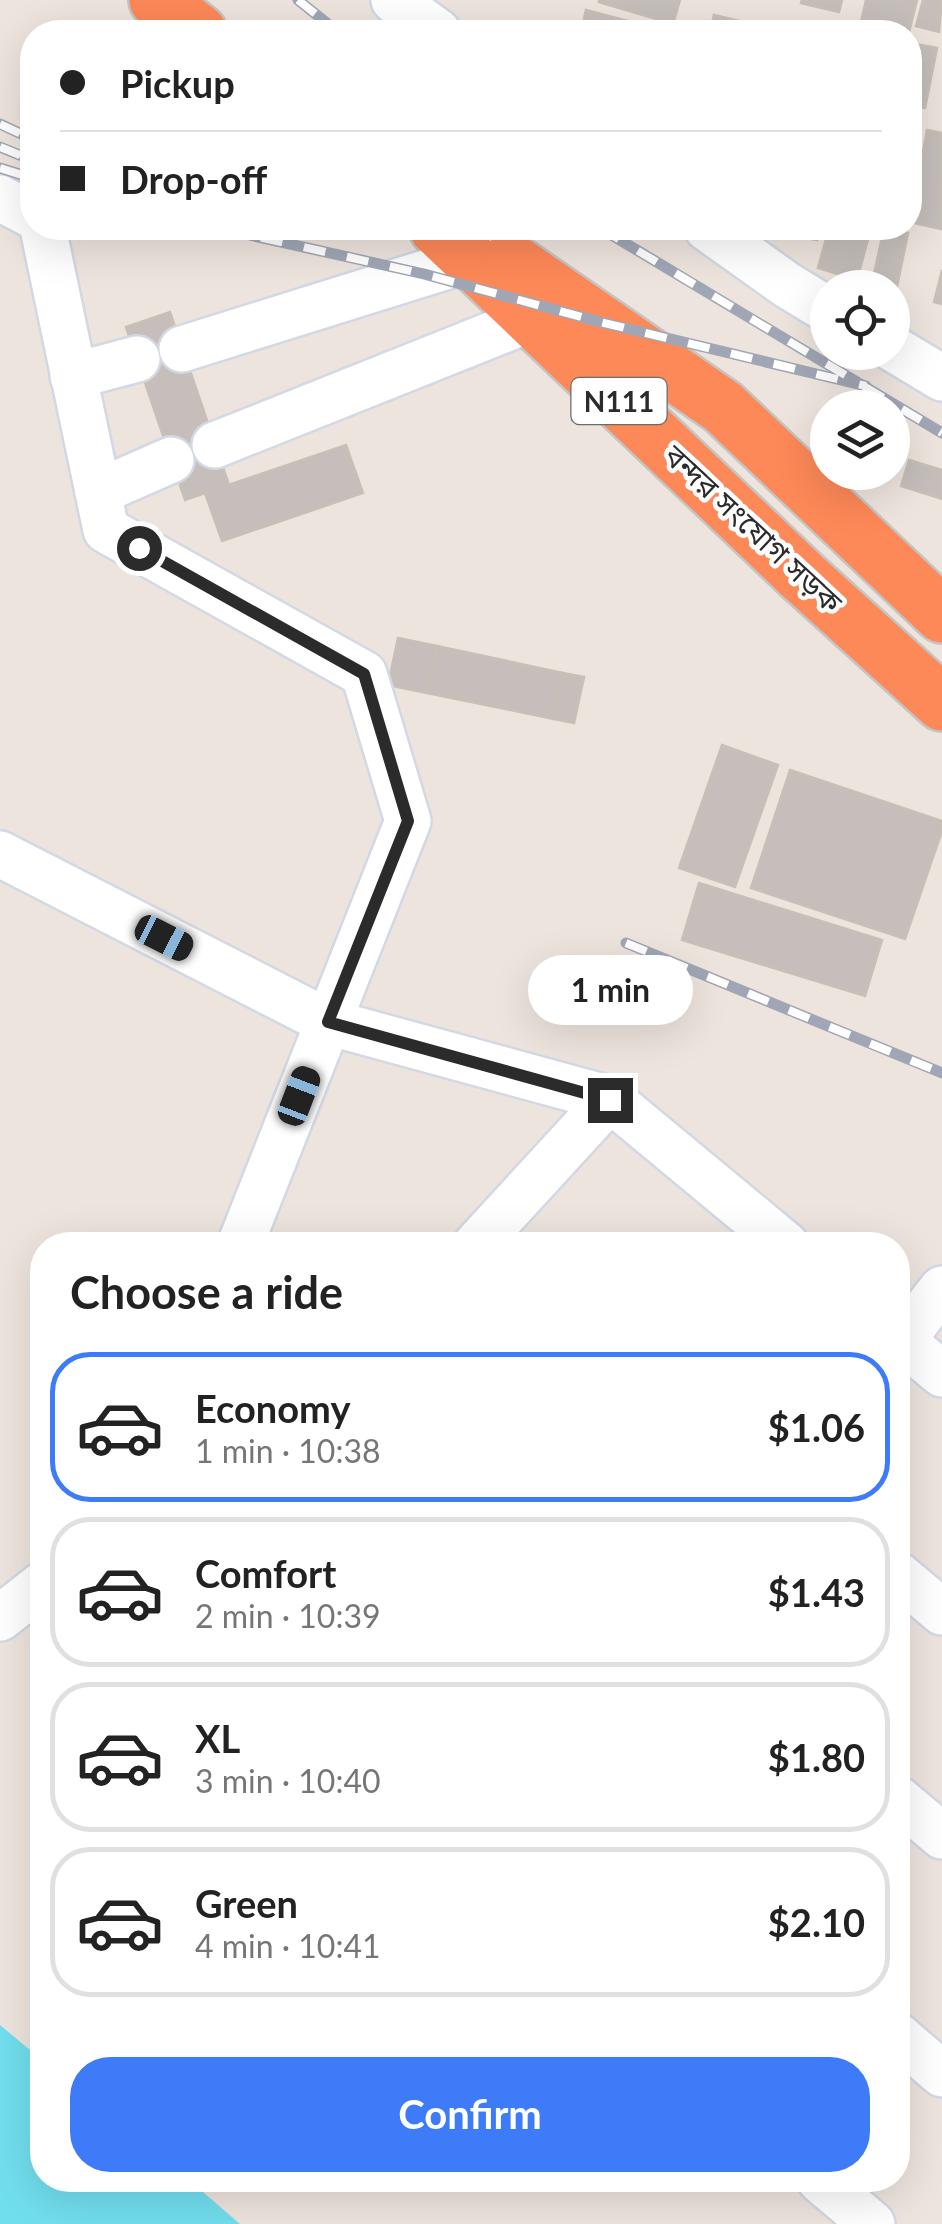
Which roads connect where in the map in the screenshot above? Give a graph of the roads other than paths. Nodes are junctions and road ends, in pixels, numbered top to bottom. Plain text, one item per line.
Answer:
1 (157, 0) edge
2 (394, 0) edge
3 (184, 20) edge
4 (422, 20) edge
5 (46, 240) edge
6 (460, 240) edge
7 (464, 240) edge
8 (724, 240) edge
9 (810, 299) edge
10 (552, 310) junction
11 (182, 348) dead end
12 (137, 359) dead end
13 (910, 359) edge
14 (74, 376) junction
15 (942, 378) edge
16 (215, 445) dead end
17 (171, 460) dead end
18 (98, 492) junction
19 (942, 615) edge
20 (942, 702) edge
21 (0, 854) edge
22 (328, 1022) junction
23 (610, 1100) junction
24 (245, 1232) edge
25 (496, 1232) edge
26 (770, 1232) edge
27 (942, 1289) edge
28 (910, 1327) edge
29 (910, 1347) edge
30 (942, 1374) edge
31 (910, 1584) edge
32 (30, 1594) edge
33 (942, 1612) edge
34 (0, 1620) edge
35 (910, 1809) edge
36 (942, 1836) edge
37 (910, 2046) edge
38 (942, 2074) edge
39 (834, 2192) edge
40 (872, 2224) edge

1 - 3 highway
2 - 4 street
5 - 14 street
6 - 11 street
7 - 10 highway
8 - 9 street
10 - 16 street
10 - 19 highway
10 - 20 highway, বন্দর সংযোগ সড়ক / N111
12 - 14 street
13 - 15 street
14 - 18 street
17 - 18 street
18 - 22 street
21 - 22 street
22 - 23 street
22 - 24 street
23 - 25 street
23 - 26 street
27 - 28 street
29 - 30 street
31 - 33 street
32 - 34 street
35 - 36 street
37 - 38 street
39 - 40 street

